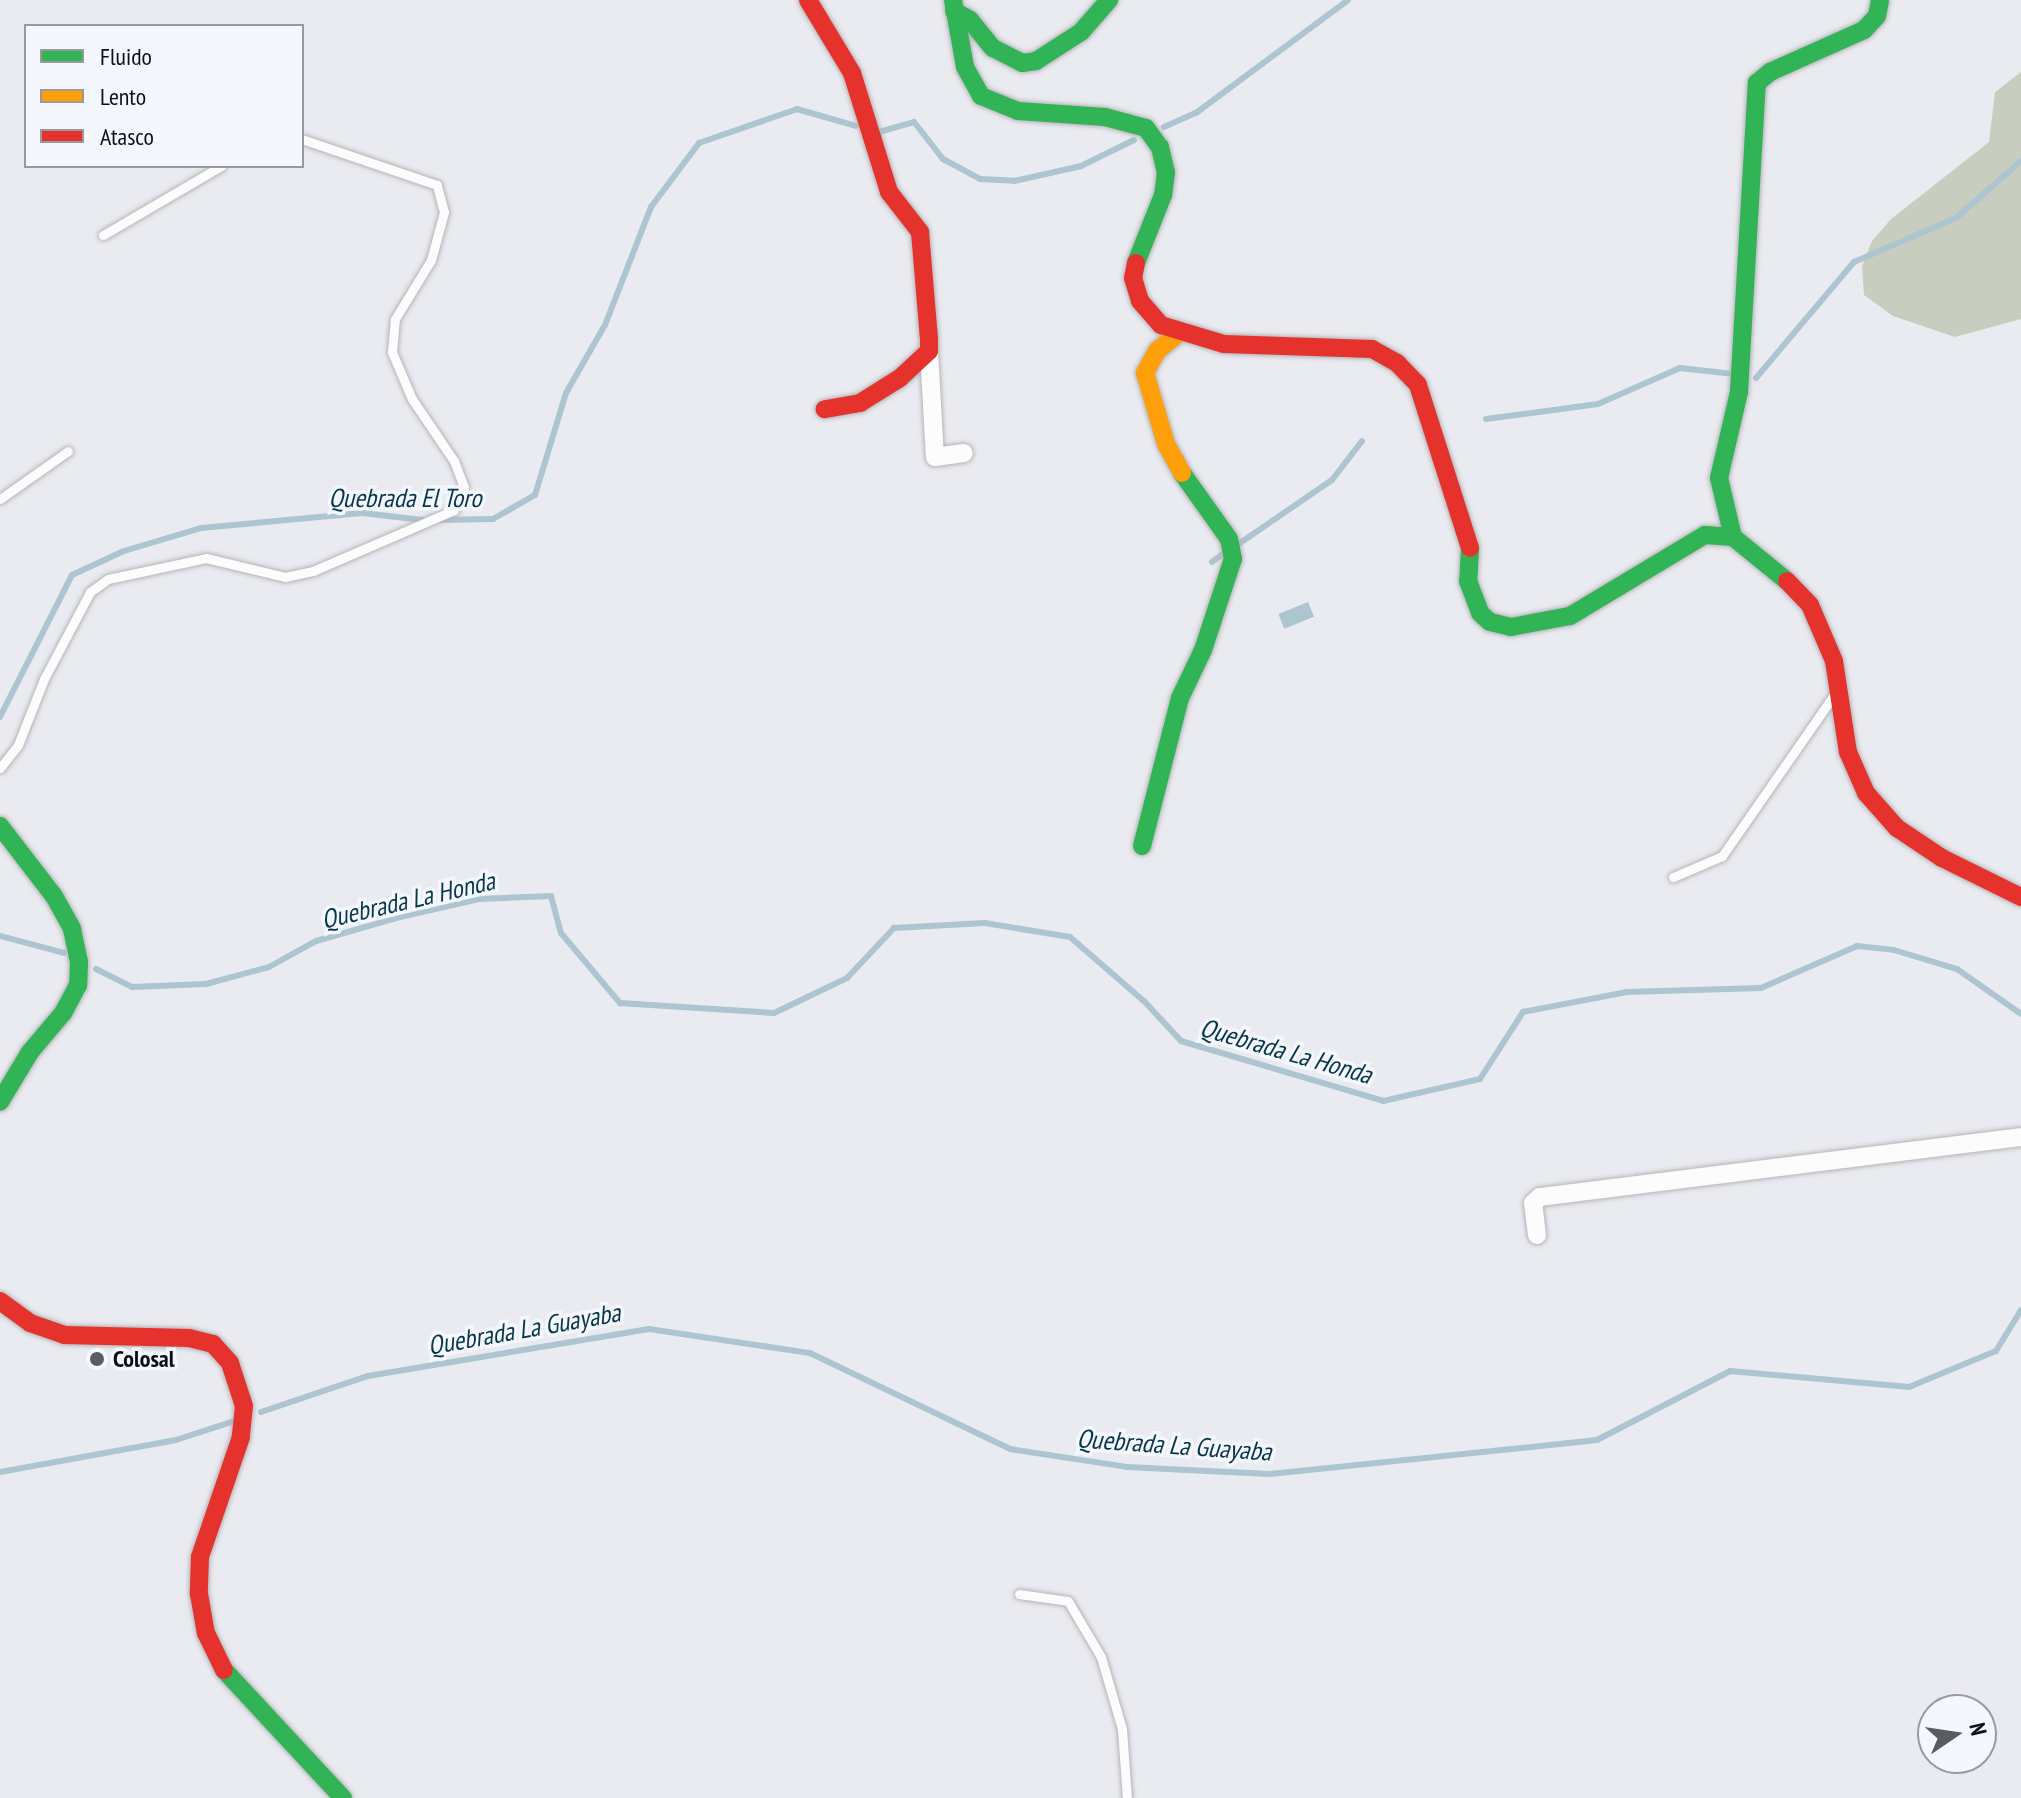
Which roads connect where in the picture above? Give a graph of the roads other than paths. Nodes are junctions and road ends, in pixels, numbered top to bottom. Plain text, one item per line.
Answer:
1 (808, 0) edge
2 (1109, 0) edge
3 (1880, 0) edge
4 (953, 5) edge
5 (304, 140) edge
6 (218, 168) edge
7 (103, 235) dead end
8 (1179, 333) junction
9 (929, 351) junction
10 (825, 409) dead end
11 (68, 451) dead end
12 (964, 453) dead end
13 (0, 499) edge
14 (1733, 537) junction
15 (1836, 692) junction
16 (0, 768) edge
17 (0, 826) edge
18 (1142, 846) dead end
19 (1673, 877) dead end
20 (2021, 897) edge
21 (0, 1102) edge
22 (2021, 1137) edge
23 (1537, 1235) dead end
24 (0, 1301) edge
25 (1019, 1594) dead end
26 (343, 1798) edge
27 (1127, 1798) edge

1 - 9 street
2 - 4 street
3 - 14 street
4 - 8 street
5 - 16 lane
6 - 7 lane
8 - 14 street
8 - 18 street
9 - 10 street
9 - 12 street
11 - 13 lane
14 - 15 street
15 - 19 lane
15 - 20 street
17 - 21 street
22 - 23 street
24 - 26 street
25 - 27 lane

